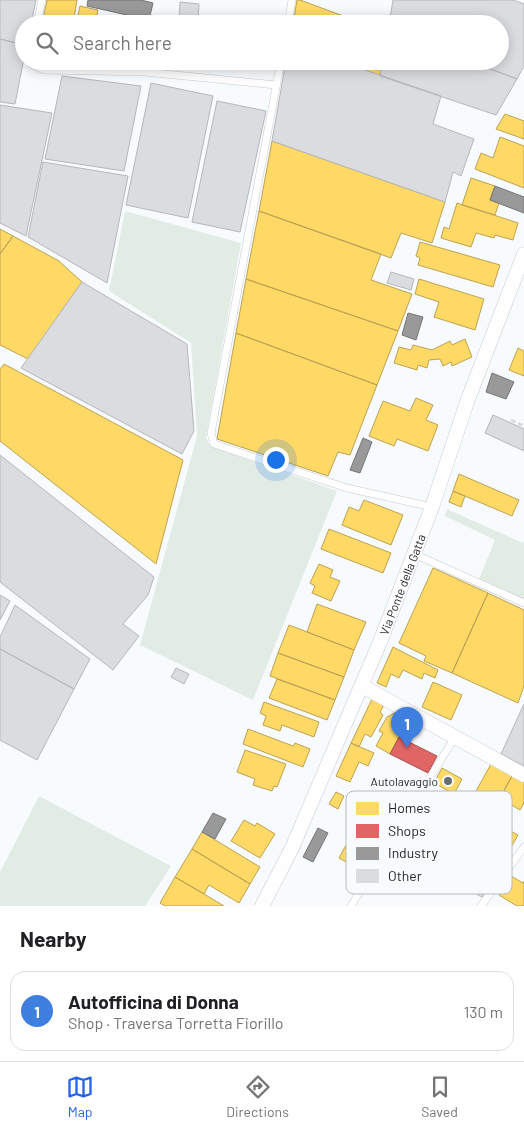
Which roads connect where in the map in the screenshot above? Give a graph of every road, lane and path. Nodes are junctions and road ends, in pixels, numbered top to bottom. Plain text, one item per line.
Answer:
1 (42, 0) edge
2 (292, 0) edge
3 (39, 15) edge
4 (290, 15) edge
5 (44, 70) edge
6 (279, 70) edge
7 (276, 85) junction
8 (524, 254) edge
9 (511, 420) dead end
10 (524, 426) edge
11 (432, 507) junction
12 (414, 554) junction
13 (524, 604) edge
14 (362, 686) junction
15 (455, 737) junction
16 (524, 775) edge
17 (422, 791) edge
18 (524, 847) edge
19 (512, 863) edge
20 (358, 894) edge
21 (490, 894) edge
22 (262, 906) edge
23 (351, 906) edge
24 (481, 906) edge

1 - 3 lane
2 - 4 lane
5 - 7 lane
6 - 7 lane
7 - 11 lane
8 - 11 street, Via Ponte della Gatta
9 - 10 path
11 - 12 street, Via Ponte della Gatta
12 - 13 lane
12 - 14 street, Via Ponte della Gatta
14 - 15 street
14 - 22 street, Via Ponte della Gatta
15 - 16 street
15 - 17 lane
18 - 19 lane
20 - 23 lane
21 - 24 lane

